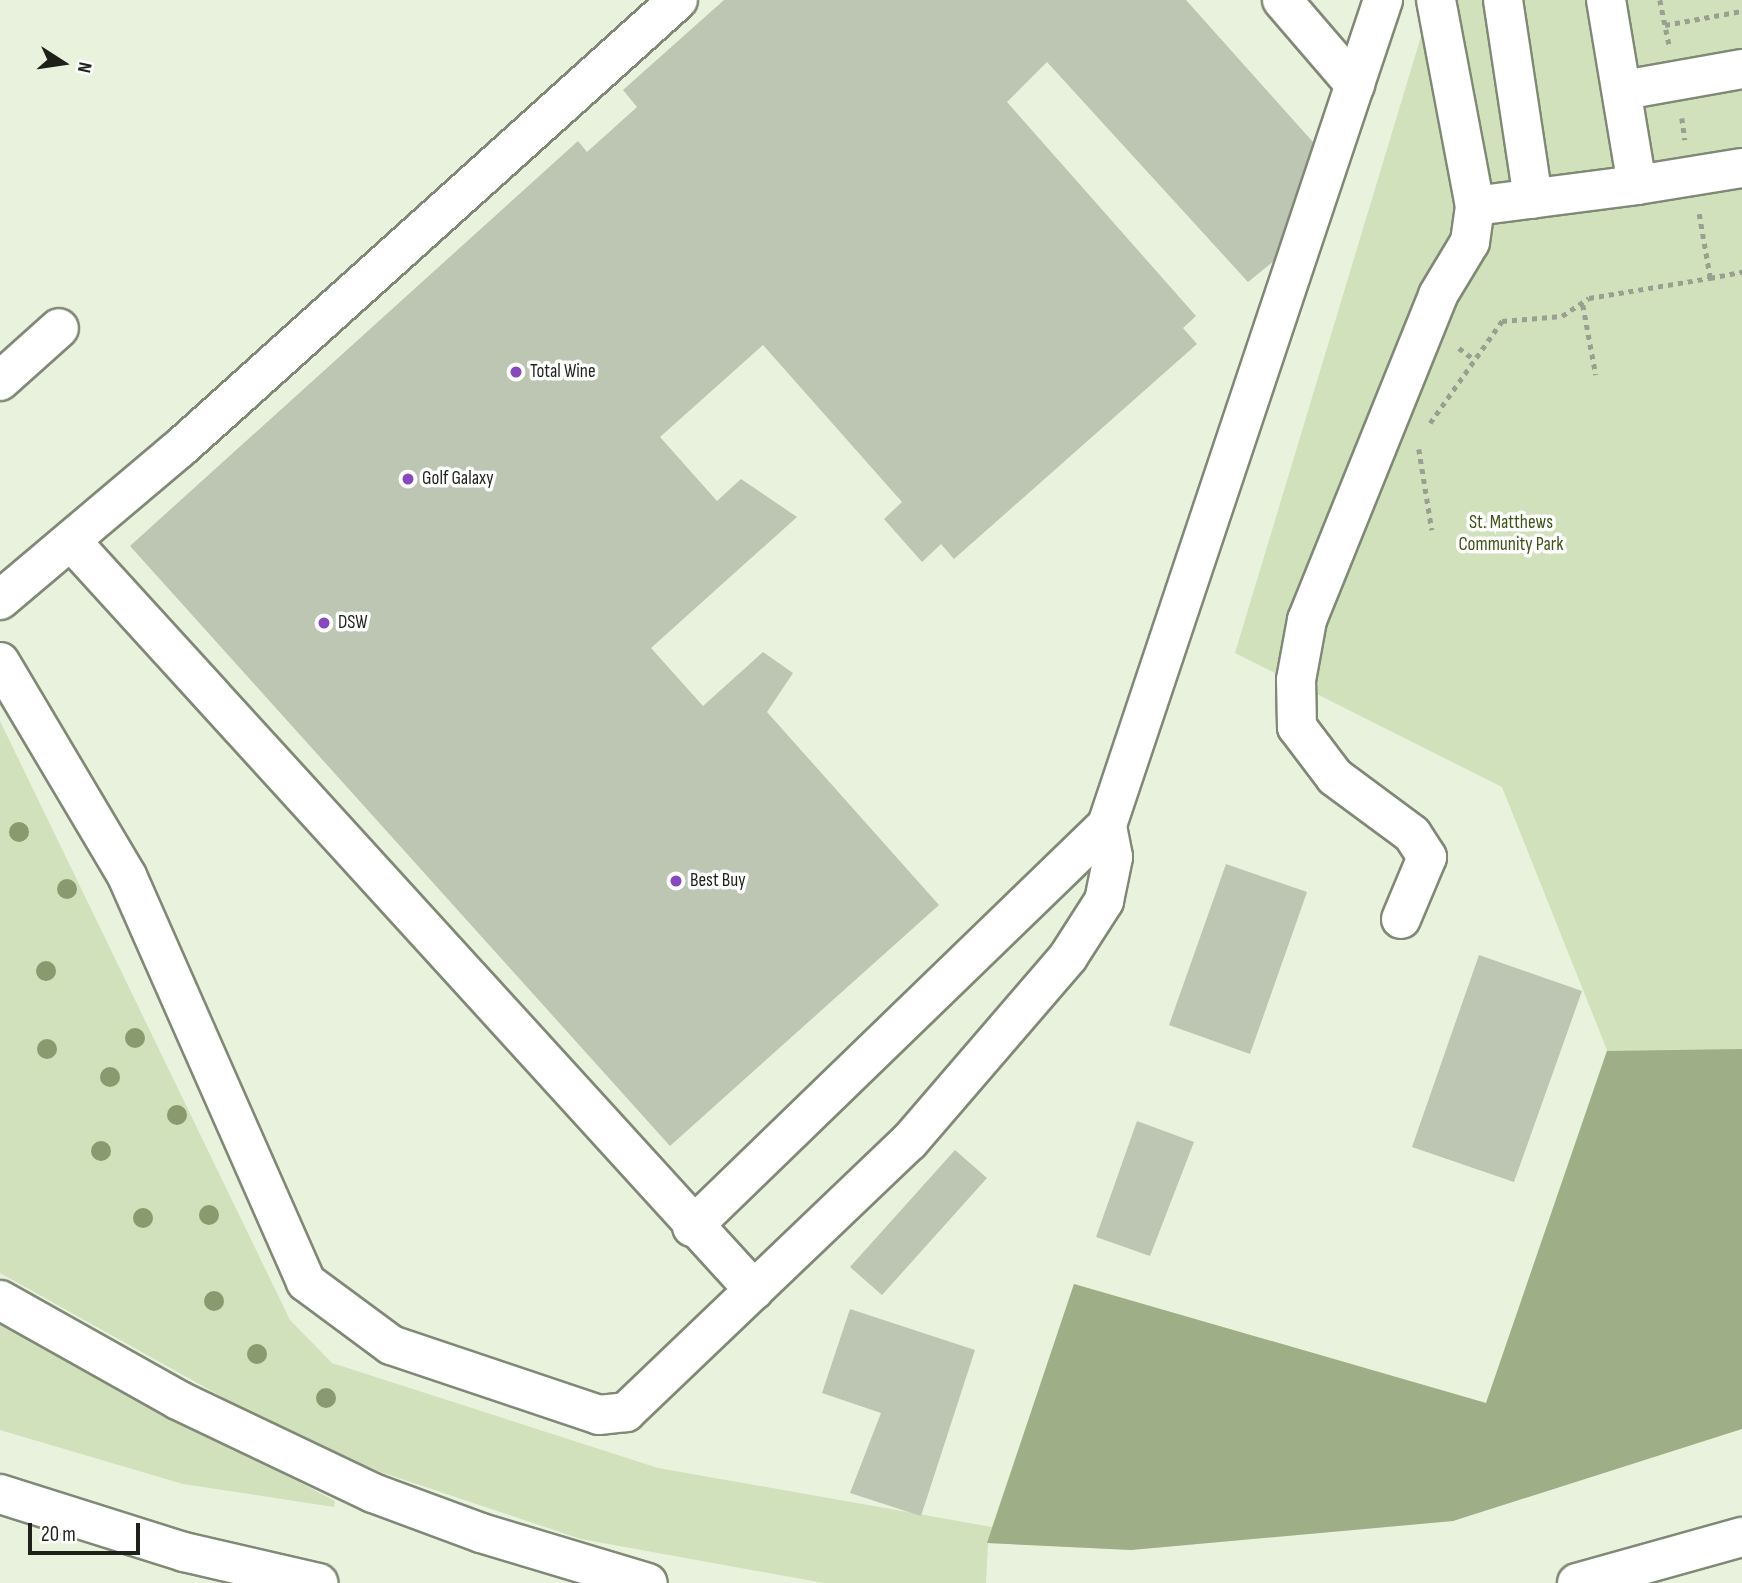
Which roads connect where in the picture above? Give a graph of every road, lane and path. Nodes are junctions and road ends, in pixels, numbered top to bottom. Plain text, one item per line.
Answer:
1 (678, 0) edge
2 (1282, 0) edge
3 (1383, 0) edge
4 (1436, 0) edge
5 (1503, 0) edge
6 (1606, 0) edge
7 (1660, 0) edge
8 (1742, 11) edge
9 (1665, 25) junction
10 (1742, 69) edge
11 (1676, 80) junction
12 (1355, 85) junction
13 (1624, 90) junction
14 (1742, 168) edge
15 (1691, 176) junction
16 (1637, 185) junction
17 (1533, 199) junction
18 (1475, 206) junction
19 (1742, 272) edge
20 (1710, 278) junction
21 (1583, 305) junction
22 (59, 328) dead end
23 (1597, 375) dead end
24 (0, 381) edge
25 (1425, 431) dead end
26 (1418, 441) dead end
27 (1432, 530) dead end
28 (71, 541) junction
29 (0, 600) edge
30 (0, 662) edge
31 (1107, 825) junction
32 (1401, 919) dead end
33 (692, 1227) junction
34 (754, 1290) junction
35 (0, 1300) edge
36 (0, 1494) edge
37 (1742, 1537) edge
38 (318, 1583) edge
39 (648, 1583) edge
40 (1577, 1583) edge

1 - 28 main road
2 - 12 main road
3 - 12 main road
4 - 18 main road
5 - 17 main road
6 - 13 main road
7 - 9 path
8 - 9 path
9 - 11 path
10 - 11 main road
11 - 13 main road
11 - 15 path
12 - 31 main road
13 - 16 main road
14 - 15 main road
15 - 16 main road
15 - 20 path
16 - 17 main road
17 - 18 main road
18 - 32 main road
19 - 20 path
20 - 21 path
21 - 23 path
21 - 25 path
22 - 24 main road
26 - 27 path
28 - 29 main road
28 - 33 main road
30 - 34 main road
31 - 33 main road
31 - 34 main road
33 - 34 main road
35 - 39 main road
36 - 38 main road
37 - 40 main road

